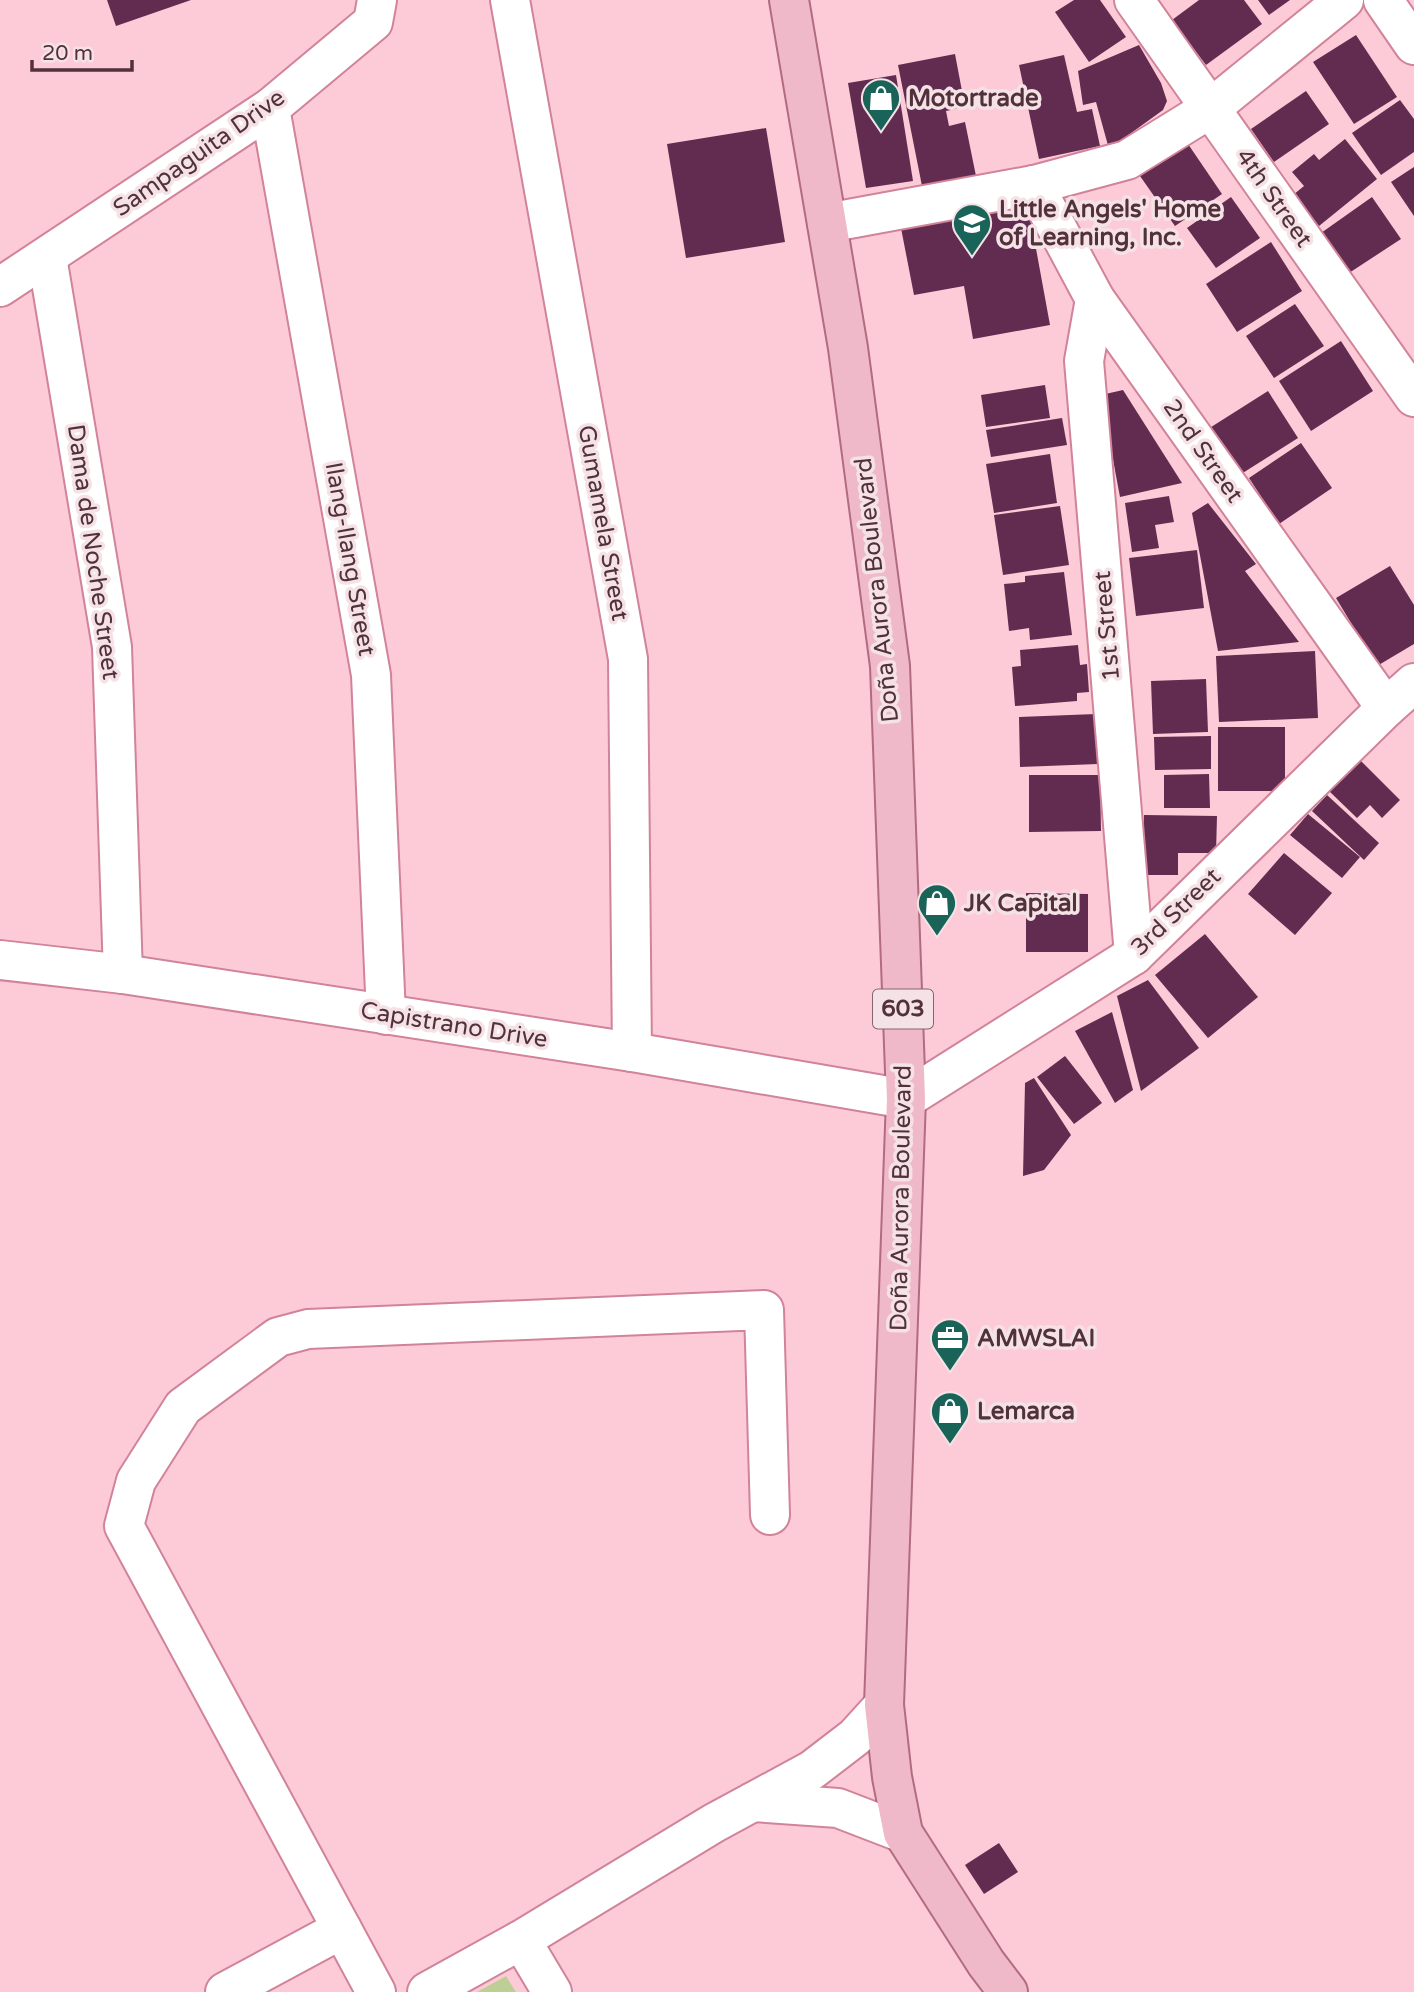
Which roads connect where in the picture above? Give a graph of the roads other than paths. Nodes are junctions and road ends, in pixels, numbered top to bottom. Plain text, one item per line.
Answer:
1 (377, 0) edge
2 (510, 0) edge
3 (789, 0) edge
4 (1134, 0) edge
5 (1344, 0) edge
6 (1383, 0) edge
7 (1414, 45) edge
8 (270, 108) junction
9 (1212, 108) junction
10 (1034, 185) junction
11 (827, 223) junction
12 (47, 257) junction
13 (0, 287) edge
14 (1095, 299) junction
15 (1414, 397) edge
16 (1414, 683) edge
17 (1386, 708) junction
18 (1134, 955) junction
19 (0, 960) edge
20 (123, 974) junction
21 (386, 1015) junction
22 (632, 1052) junction
23 (906, 1098) junction
24 (770, 1515) dead end
25 (884, 1705) junction
26 (752, 1802) junction
27 (903, 1833) junction
28 (341, 1929) junction
29 (521, 1940) junction
30 (225, 1992) edge
31 (376, 1992) edge
32 (427, 1992) edge
33 (552, 1992) edge
34 (1008, 1992) edge

1 - 8 street, Sampaguita Drive
2 - 22 street, Gumamela Street
3 - 11 main road, Doña Aurora Boulevard / 603
4 - 9 street, 4th Street
5 - 9 street
6 - 7 street
8 - 12 street, Sampaguita Drive
8 - 21 street, Ilang-Ilang Street
9 - 10 street
9 - 15 street, 4th Street
10 - 11 street
10 - 14 street, 2nd Street
11 - 23 main road, Doña Aurora Boulevard / 603
12 - 13 street, Sampaguita Drive
12 - 20 street, Dama de Noche Street
14 - 17 street, 2nd Street
14 - 18 street, 1st Street
16 - 17 street, 3rd Street
17 - 18 street, 3rd Street
18 - 23 street, 3rd Street
19 - 20 street, Capistrano Drive
20 - 21 street, Capistrano Drive
21 - 22 street, Capistrano Drive
22 - 23 street, Capistrano Drive
23 - 25 main road, Doña Aurora Boulevard / 603
24 - 28 street
25 - 26 street
25 - 27 main road, Doña Aurora Boulevard / 603
26 - 27 street
26 - 29 street
27 - 34 main road, Doña Aurora Boulevard / 603
28 - 30 street
28 - 31 street
29 - 32 street
29 - 33 street

